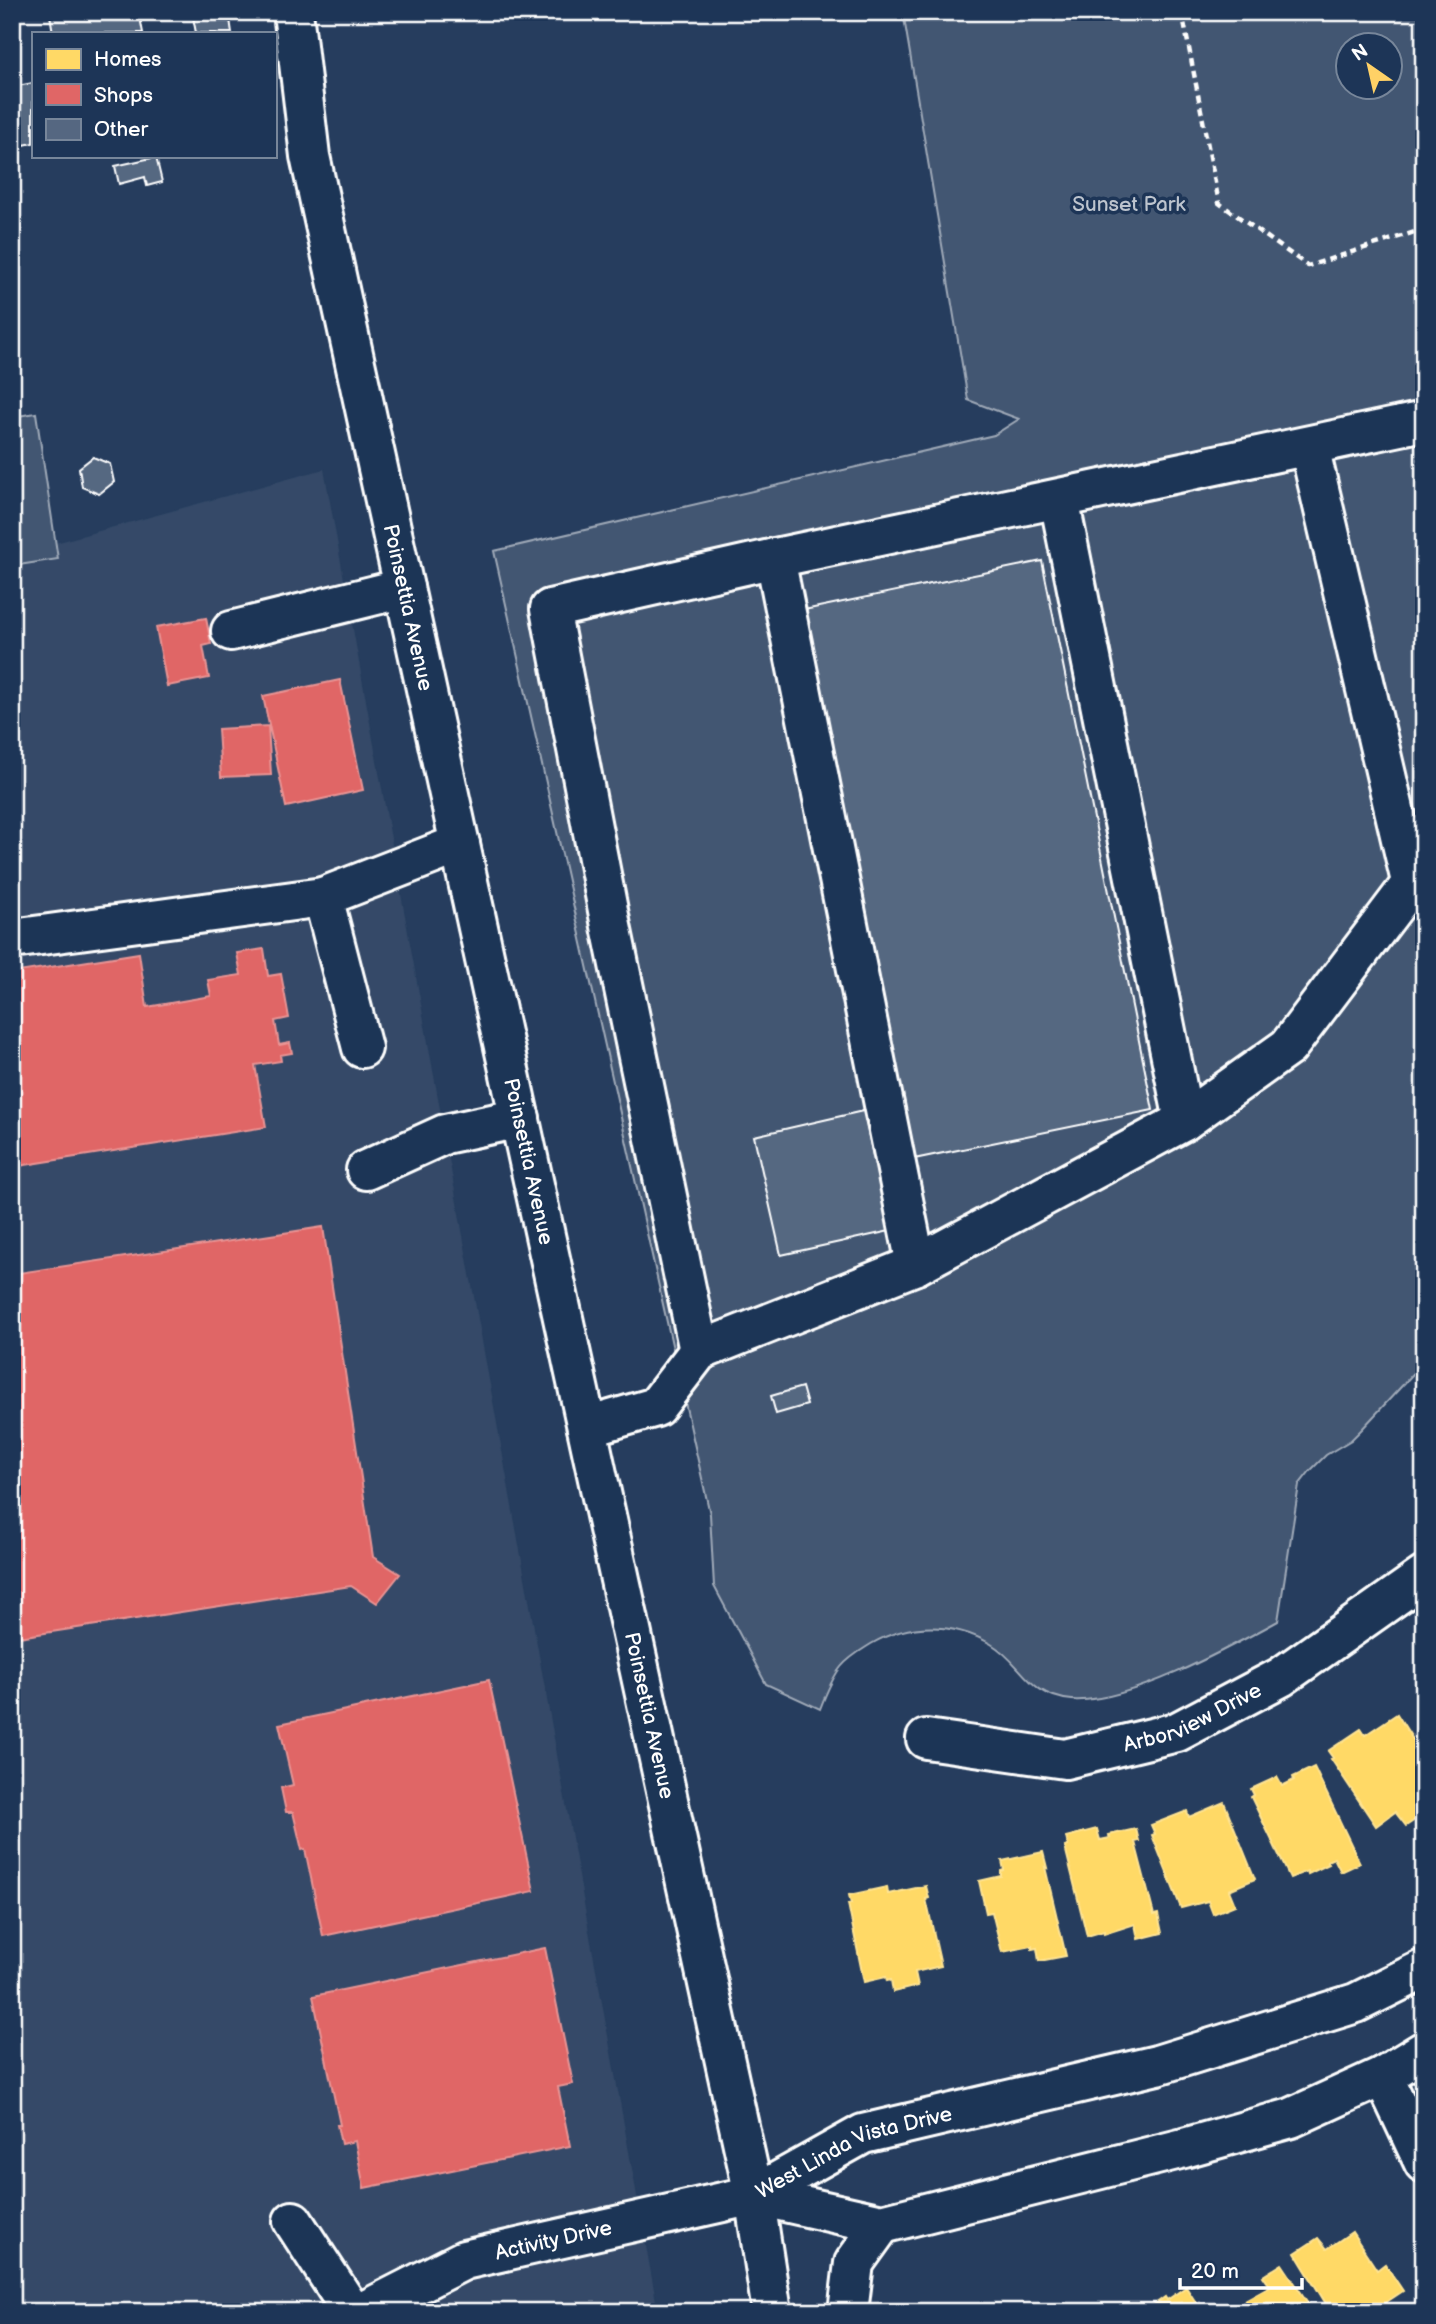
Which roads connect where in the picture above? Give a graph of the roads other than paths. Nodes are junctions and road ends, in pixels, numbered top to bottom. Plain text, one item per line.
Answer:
1 (293, 12) edge
2 (1424, 421) edge
3 (1309, 446) junction
4 (1059, 499) junction
5 (775, 558) junction
6 (404, 588) junction
7 (232, 631) dead end
8 (460, 844) junction
9 (1418, 877) edge
10 (323, 897) junction
11 (12, 939) edge
12 (362, 1048) dead end
13 (520, 1118) junction
14 (1184, 1121) junction
15 (366, 1170) dead end
16 (916, 1265) junction
17 (699, 1351) junction
18 (587, 1427) junction
19 (1424, 1576) edge
20 (926, 1739) dead end
21 (1424, 1969) edge
22 (1424, 2051) edge
23 (1383, 2077) junction
24 (1424, 2163) edge
25 (754, 2194) junction
26 (293, 2221) dead end
27 (882, 2224) junction
28 (352, 2312) edge
29 (362, 2312) edge
30 (772, 2312) edge
31 (848, 2312) edge

1 - 6 main road, Poinsettia Avenue
2 - 3 main road
3 - 4 main road
3 - 9 main road
4 - 5 main road
4 - 14 main road
5 - 16 main road
5 - 17 main road
6 - 7 main road
6 - 8 main road, Poinsettia Avenue
8 - 10 main road
8 - 13 main road, Poinsettia Avenue
9 - 14 main road
10 - 11 main road
10 - 12 main road
13 - 15 main road
13 - 18 main road, Poinsettia Avenue
14 - 16 main road
16 - 17 main road
17 - 18 main road
18 - 25 main road, Poinsettia Avenue
19 - 20 main road, Arborview Drive
21 - 25 main road, West Linda Vista Drive
22 - 23 main road, West Linda Vista Drive
23 - 24 main road
23 - 27 main road, West Linda Vista Drive
25 - 27 main road, West Linda Vista Drive
25 - 29 main road, Activity Drive
25 - 30 main road, Poinsettia Avenue
26 - 28 main road
27 - 31 main road

